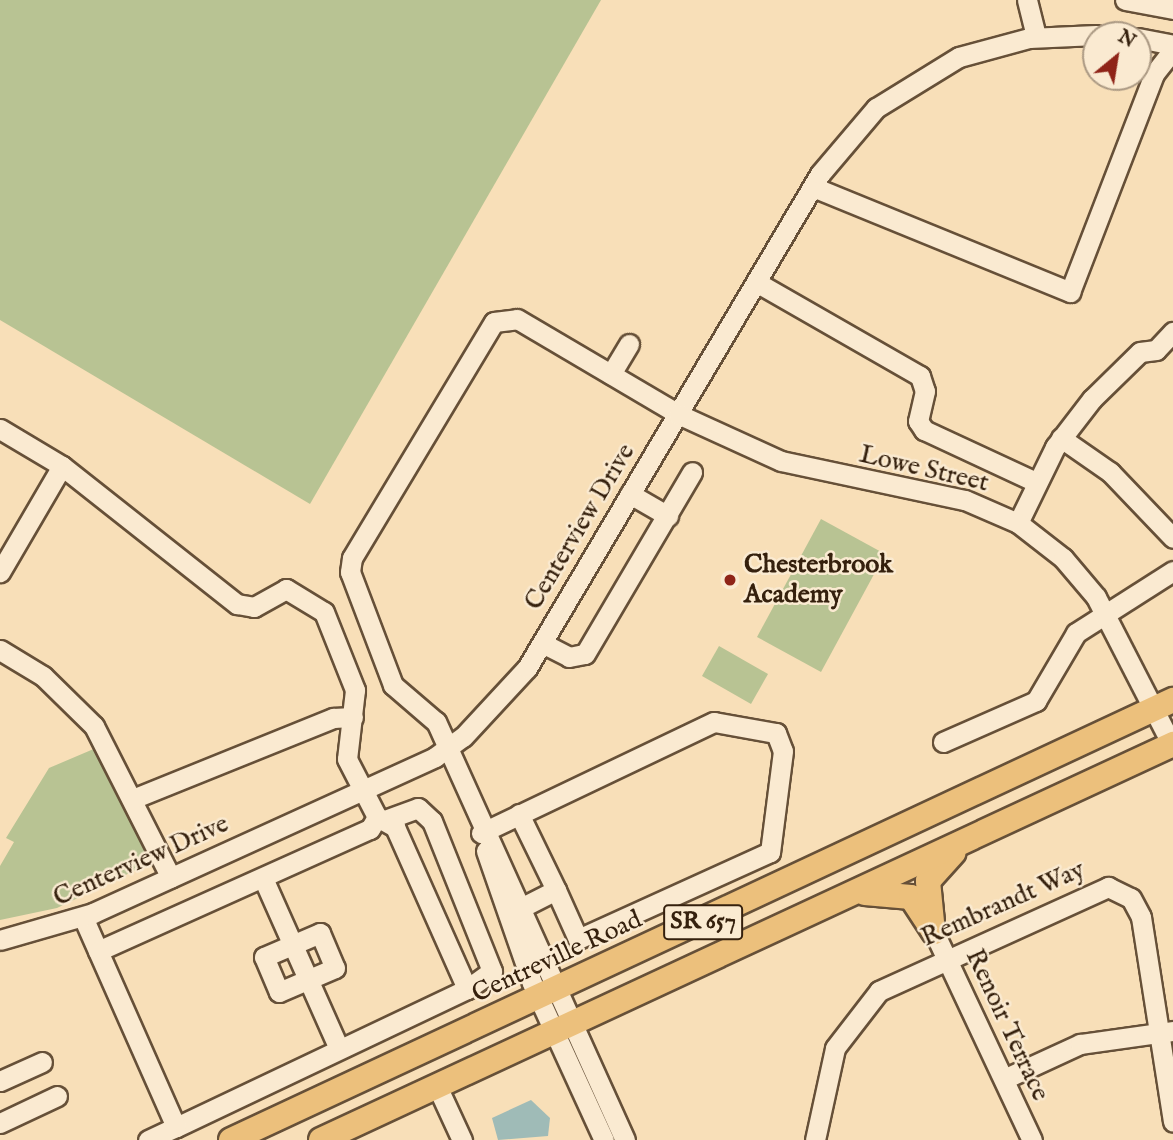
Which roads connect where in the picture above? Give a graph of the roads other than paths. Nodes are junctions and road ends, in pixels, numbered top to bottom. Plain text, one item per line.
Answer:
1 (1027, 0) edge
2 (1125, 0) edge
3 (1173, 9) edge
4 (1082, 35) edge
5 (1035, 37) junction
6 (1152, 42) edge
7 (1173, 48) edge
8 (813, 187) junction
9 (757, 282) junction
10 (1173, 332) edge
11 (629, 344) dead end
12 (611, 374) junction
13 (678, 414) junction
14 (0, 429) edge
15 (1061, 438) junction
16 (62, 466) junction
17 (692, 472) dead end
18 (1037, 482) junction
19 (630, 494) junction
20 (668, 516) junction
21 (1018, 523) junction
22 (1173, 538) edge
23 (0, 572) edge
24 (1170, 577) edge
25 (1104, 610) junction
26 (542, 643) junction
27 (0, 650) edge
28 (1165, 705) edge
29 (353, 717) junction
30 (943, 742) dead end
31 (1173, 745) edge
32 (446, 750) junction
33 (361, 790) junction
34 (135, 798) junction
35 (519, 814) junction
36 (381, 818) junction
37 (481, 833) junction
38 (960, 845) junction
39 (170, 878) junction
40 (263, 878) junction
41 (556, 890) junction
42 (847, 896) junction
43 (523, 907) junction
44 (83, 917) junction
45 (934, 932) junction
46 (0, 940) edge
47 (293, 945) junction
48 (98, 951) junction
49 (947, 958) junction
50 (308, 979) junction
51 (467, 989) junction
52 (550, 993) junction
53 (566, 1027) junction
54 (1165, 1032) edge
55 (339, 1049) junction
56 (42, 1062) dead end
57 (1004, 1079) junction
58 (0, 1081) edge
59 (438, 1086) junction
60 (57, 1096) dead end
61 (1173, 1122) edge
62 (0, 1123) edge
63 (176, 1127) junction
64 (148, 1140) edge
65 (231, 1140) edge
66 (321, 1140) edge
67 (462, 1140) edge
68 (604, 1140) edge
69 (625, 1140) edge
70 (815, 1140) edge
71 (1032, 1140) edge

1 - 5 street
2 - 3 street
4 - 5 street, Centerview Drive
5 - 8 street, Centerview Drive
6 - 7 street
7 - 8 street
8 - 9 street, Centerview Drive
9 - 13 street, Centerview Drive
9 - 18 street
10 - 15 street
11 - 12 street
12 - 13 street, Lowe Street
12 - 32 street, Lowe Street
13 - 19 street, Centerview Drive
13 - 21 street, Lowe Street
14 - 16 street
15 - 18 street
15 - 22 street
16 - 23 street
16 - 29 street
17 - 20 street
18 - 21 street
19 - 20 street
19 - 26 street, Centerview Drive
20 - 26 street
21 - 25 street, Lowe Street
24 - 25 street
25 - 28 street, Lowe Street
25 - 30 street
26 - 32 street, Centerview Drive
27 - 34 street
28 - 31 street, Lowe Street
28 - 52 main road, Centreville Road / SR 657
29 - 33 street
29 - 34 street
31 - 38 main road, SR 657
32 - 33 street, Centerview Drive
32 - 37 street
33 - 36 street
33 - 39 street, Centerview Drive
34 - 39 street
35 - 37 street
35 - 41 street
35 - 41 street
36 - 40 street
36 - 51 street
36 - 51 street
37 - 43 street
37 - 52 street
38 - 42 main road, SR 657
38 - 45 main road
39 - 44 street, Centerview Drive
40 - 47 street
40 - 48 street
41 - 43 street
42 - 45 main road
42 - 53 main road, SR 657
43 - 52 street
44 - 46 street, Centerview Drive
44 - 48 street
45 - 49 street, Renoir Terrace
47 - 50 street
47 - 50 street
47 - 50 street
48 - 63 street
49 - 54 street, Rembrandt Way
49 - 57 street, Renoir Terrace
49 - 70 street, Rembrandt Way
50 - 55 street
51 - 55 street
52 - 53 street
52 - 65 main road, Centreville Road / SR 657
53 - 59 main road, SR 657
53 - 68 street
53 - 69 street
54 - 57 street
54 - 61 street, Rembrandt Way
55 - 63 street
56 - 58 street
57 - 71 street, Renoir Terrace
59 - 66 main road, SR 657
59 - 67 street
60 - 62 street
63 - 64 street

